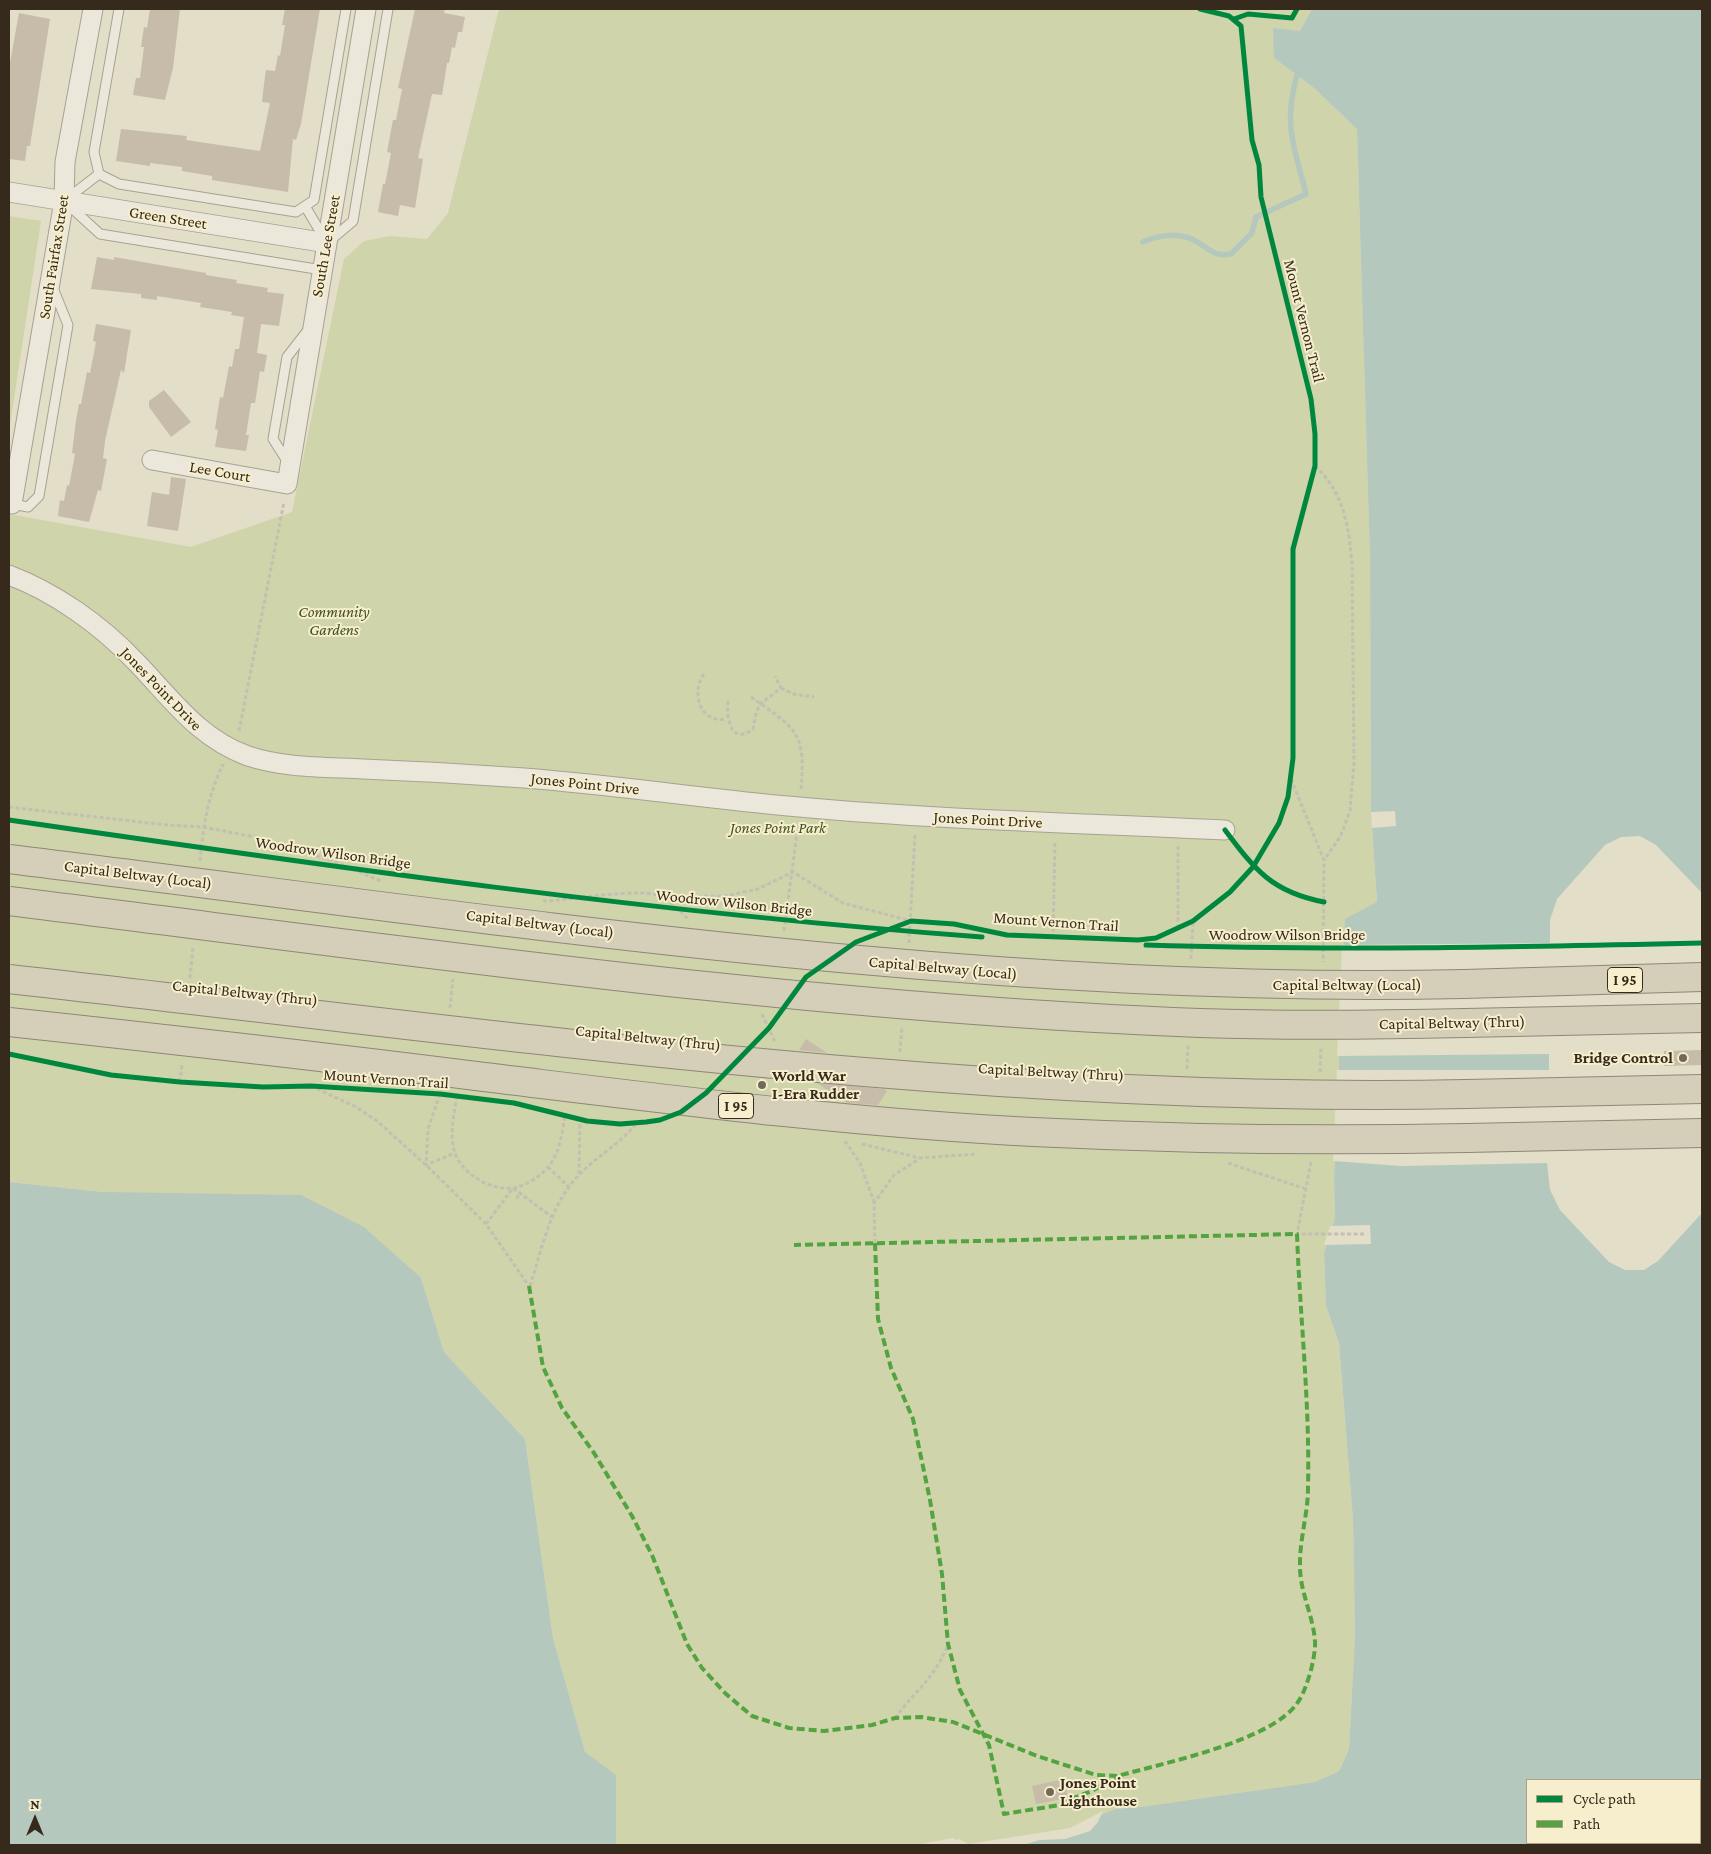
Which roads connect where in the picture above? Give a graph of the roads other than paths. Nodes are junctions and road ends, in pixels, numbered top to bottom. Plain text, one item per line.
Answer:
1 (93, 9) edge
2 (119, 9) edge
3 (346, 9) edge
4 (366, 9) edge
5 (388, 9) edge
6 (99, 174) junction
7 (9, 192) edge
8 (64, 201) junction
9 (305, 206) junction
10 (327, 243) junction
11 (322, 270) junction
12 (152, 460) dead end
13 (287, 484) joint
14 (12, 504) dead end
15 (9, 575) edge
16 (1224, 830) dead end
17 (9, 859) edge
18 (9, 901) edge
19 (1702, 977) edge
20 (9, 980) edge
21 (1702, 1018) edge
22 (9, 1022) edge
23 (1702, 1089) edge
24 (1702, 1133) edge

1 - 8 street, South Fairfax Street
2 - 6 lane
3 - 9 lane
4 - 10 street, South Lee Street
5 - 10 lane
6 - 8 lane
6 - 9 lane
7 - 8 street, Green Street
8 - 10 street, Green Street
8 - 11 lane
8 - 14 street, South Fairfax Street
9 - 10 lane
10 - 11 street, South Lee Street
11 - 13 street, South Lee Street
12 - 13 street, Lee Court
15 - 16 street, Jones Point Drive
17 - 19 highway, Capital Beltway (Local) / I 95, bridge
18 - 21 highway, Capital Beltway (Thru), bridge
20 - 23 highway, Capital Beltway (Thru), bridge
22 - 24 highway, I 95, bridge

